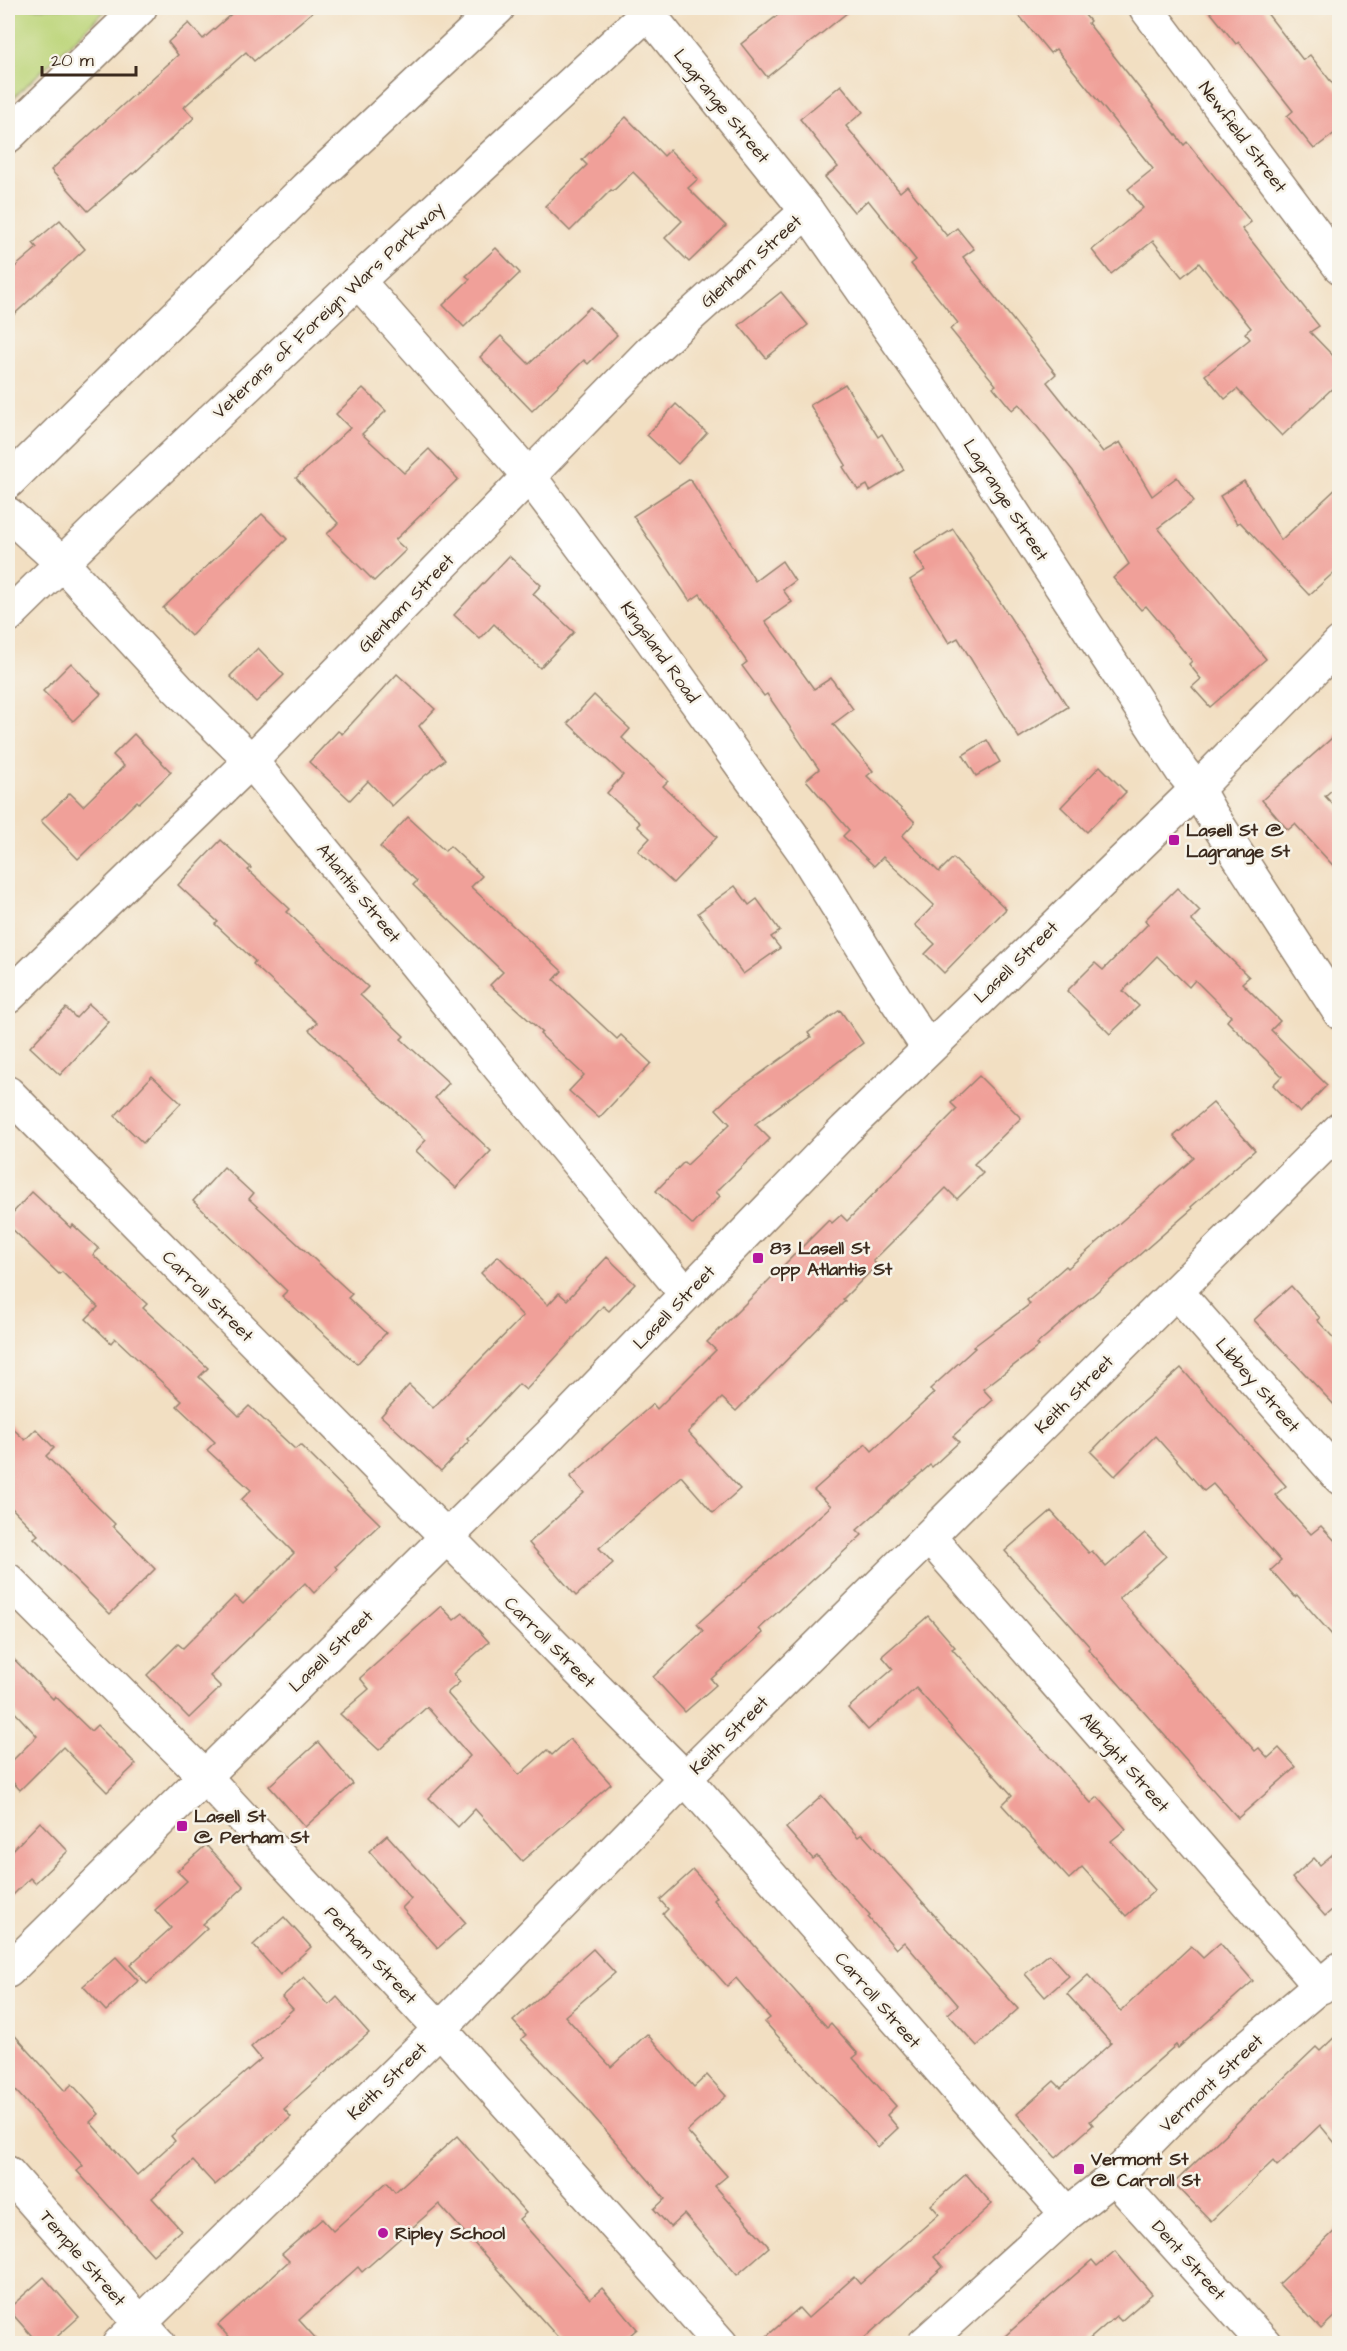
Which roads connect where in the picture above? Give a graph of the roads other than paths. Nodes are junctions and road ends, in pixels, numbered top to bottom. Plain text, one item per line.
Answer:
1 (140, 8) edge
2 (498, 8) edge
3 (1146, 8) edge
4 (648, 9) edge
5 (8, 136) edge
6 (807, 211) junction
7 (1340, 267) edge
8 (358, 281) junction
9 (530, 476) junction
10 (8, 482) edge
11 (8, 514) edge
12 (61, 562) junction
13 (8, 616) edge
14 (1340, 643) edge
15 (251, 761) junction
16 (1197, 789) junction
17 (8, 996) edge
18 (1340, 1013) edge
19 (928, 1048) junction
20 (8, 1093) edge
21 (1340, 1129) edge
22 (1177, 1292) junction
23 (686, 1294) junction
24 (1340, 1478) edge
25 (447, 1538) junction
26 (930, 1538) junction
27 (8, 1580) edge
28 (203, 1775) junction
29 (685, 1778) junction
30 (8, 1971) edge
31 (1330, 1978) edge
32 (440, 2029) junction
33 (8, 2172) edge
34 (1114, 2177) junction
35 (1067, 2214) junction
36 (139, 2336) edge
37 (721, 2343) edge
38 (924, 2343) edge
39 (1265, 2343) edge

1 - 5 main road
2 - 10 main road
3 - 7 main road, Newfield Street
4 - 6 main road, Lagrange Street
4 - 8 main road, Veterans of Foreign Wars Parkway
6 - 9 main road, Glenham Street
6 - 16 main road, Lagrange Street
8 - 9 main road, Kingsland Road
8 - 12 main road, Veterans of Foreign Wars Parkway
9 - 15 main road, Glenham Street
9 - 19 main road, Kingsland Road
11 - 12 main road, Atlantis Street
12 - 13 main road, Veterans of Foreign Wars Parkway
12 - 15 main road, Atlantis Street
14 - 16 main road, Lasell Street
15 - 17 main road, Glenham Street
15 - 23 main road, Atlantis Street
16 - 18 main road, Lagrange Street
16 - 19 main road, Lasell Street
19 - 23 main road, Lasell Street
20 - 25 main road, Carroll Street
21 - 22 main road, Keith Street
22 - 24 main road, Libbey Street
22 - 26 main road, Keith Street
23 - 25 main road, Lasell Street
25 - 28 main road, Lasell Street
25 - 29 main road, Carroll Street
26 - 29 main road, Keith Street
26 - 31 main road, Albright Street
27 - 28 main road, Perham Street
28 - 30 main road, Lasell Street
28 - 32 main road, Perham Street
29 - 32 main road, Keith Street
29 - 35 main road, Carroll Street
31 - 34 main road, Vermont Street
32 - 36 main road, Keith Street
32 - 37 main road, Perham Street
33 - 36 main road, Temple Street
34 - 35 main road, Vermont Street
34 - 39 main road, Dent Street
35 - 38 main road, Vermont Street

